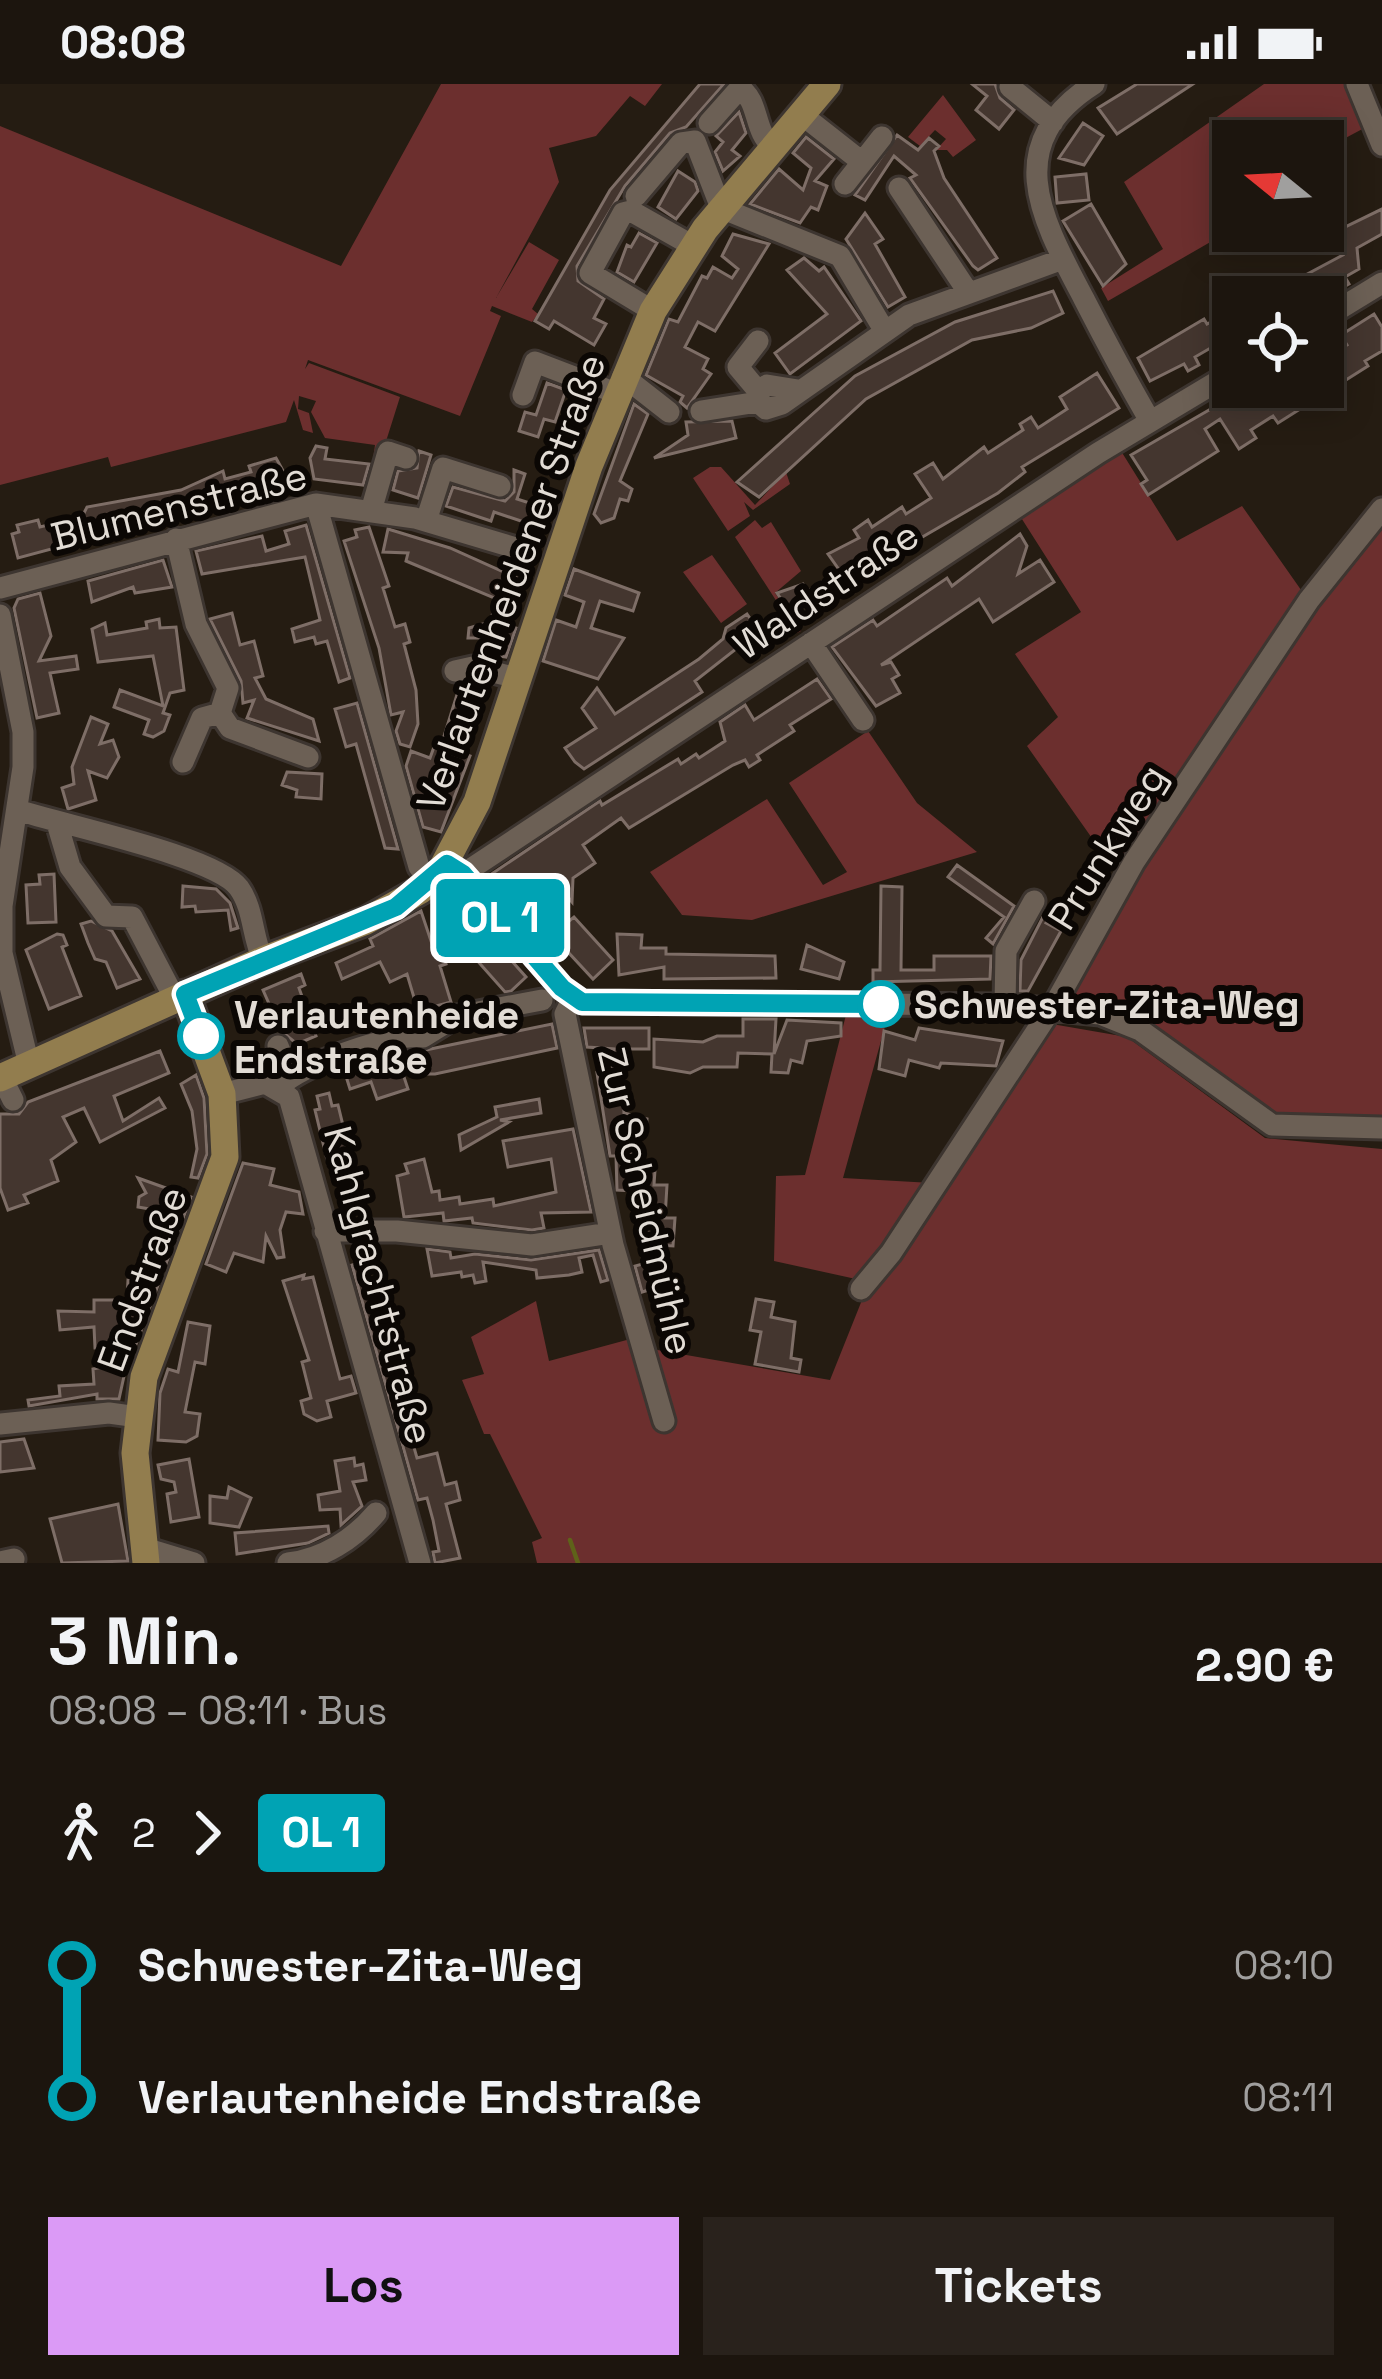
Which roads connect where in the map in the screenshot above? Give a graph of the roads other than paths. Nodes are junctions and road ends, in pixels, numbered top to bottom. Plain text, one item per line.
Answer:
1 (755, 84) edge
2 (827, 84) edge
3 (1094, 84) edge
4 (1010, 87) dead end
5 (1368, 93) edge
6 (801, 114) junction
7 (1053, 122) junction
8 (710, 124) dead end
9 (882, 137) dead end
10 (776, 143) junction
11 (1382, 145) edge
12 (862, 162) junction
13 (844, 184) dead end
14 (899, 188) dead end
15 (636, 196) dead end
16 (722, 208) junction
17 (694, 246) junction
18 (1063, 259) junction
19 (1382, 283) edge
20 (968, 292) junction
21 (1344, 306) edge
22 (652, 310) junction
23 (884, 330) junction
24 (758, 340) dead end
25 (619, 384) junction
26 (1212, 384) edge
27 (523, 395) dead end
28 (758, 397) junction
29 (701, 411) dead end
30 (669, 412) dead end
31 (1150, 421) junction
32 (406, 458) dead end
33 (500, 485) dead end
34 (316, 504) junction
35 (1382, 508) edge
36 (370, 511) junction
37 (426, 521) junction
38 (176, 539) junction
39 (516, 548) dead end
40 (0, 588) edge
41 (1, 621) edge
42 (811, 643) junction
43 (455, 671) dead end
44 (517, 678) junction
45 (220, 713) junction
46 (863, 720) dead end
47 (308, 757) dead end
48 (183, 762) dead end
49 (18, 810) junction
50 (56, 823) junction
51 (448, 873) junction
52 (1034, 901) dead end
53 (263, 960) junction
54 (180, 996) junction
55 (573, 998) junction
56 (542, 1000) dead end
57 (1005, 1005) junction
58 (1051, 1007) junction
59 (278, 1046) dead end
60 (38, 1070) junction
61 (285, 1082) junction
62 (5, 1085) edge
63 (222, 1094) junction
64 (1382, 1128) edge
65 (325, 1231) junction
66 (610, 1233) junction
67 (860, 1288) dead end
68 (137, 1417) junction
69 (664, 1421) dead end
70 (0, 1424) edge
71 (376, 1513) dead end
72 (147, 1556) edge
73 (194, 1563) edge
74 (288, 1563) edge
75 (420, 1563) edge

1 - 10 street
2 - 6 main road, Verlautenheidener Straße
3 - 7 street
4 - 7 street
5 - 11 street
6 - 10 main road, Verlautenheidener Straße
6 - 12 street
7 - 18 street
8 - 10 street
9 - 12 street
10 - 16 main road, Verlautenheidener Straße
12 - 13 street
14 - 20 street
15 - 16 street
16 - 17 main road, Verlautenheidener Straße
16 - 23 street
17 - 22 main road, Verlautenheidener Straße
17 - 22 street
18 - 20 street
18 - 31 street
19 - 21 street
20 - 23 street
22 - 25 main road, Verlautenheidener Straße
23 - 28 street
24 - 28 street
25 - 27 street
25 - 30 street
25 - 44 main road, Verlautenheidener Straße
26 - 31 street, Waldstraße
28 - 29 street
31 - 42 street, Waldstraße
32 - 36 street
33 - 37 street
34 - 36 street, Blumenstraße
34 - 38 street, Blumenstraße
34 - 51 street
35 - 58 street, Prunkweg
36 - 37 street, Blumenstraße
37 - 39 street, Blumenstraße
38 - 40 street, Blumenstraße
38 - 45 street
41 - 49 street
42 - 46 street
42 - 51 street, Waldstraße
43 - 44 street
44 - 51 main road, Verlautenheidener Straße
45 - 47 street
45 - 48 street
49 - 50 street
49 - 60 street
50 - 53 street
50 - 54 street
51 - 53 main road
51 - 55 street
52 - 57 street
53 - 54 main road
54 - 60 main road
54 - 63 main road, Endstraße
55 - 57 street
55 - 66 street, Zur Scheidmühle
56 - 61 street
57 - 58 street
58 - 64 street
58 - 67 street, Prunkweg
59 - 61 street
60 - 62 main road
61 - 63 street, Kahlgrachtstraße
61 - 65 street, Kahlgrachtstraße
63 - 68 main road, Endstraße
65 - 66 street
65 - 75 street, Kahlgrachtstraße
66 - 69 street, Zur Scheidmühle
68 - 70 street
68 - 72 main road, Endstraße
71 - 74 street
72 - 73 street, Endstraße

